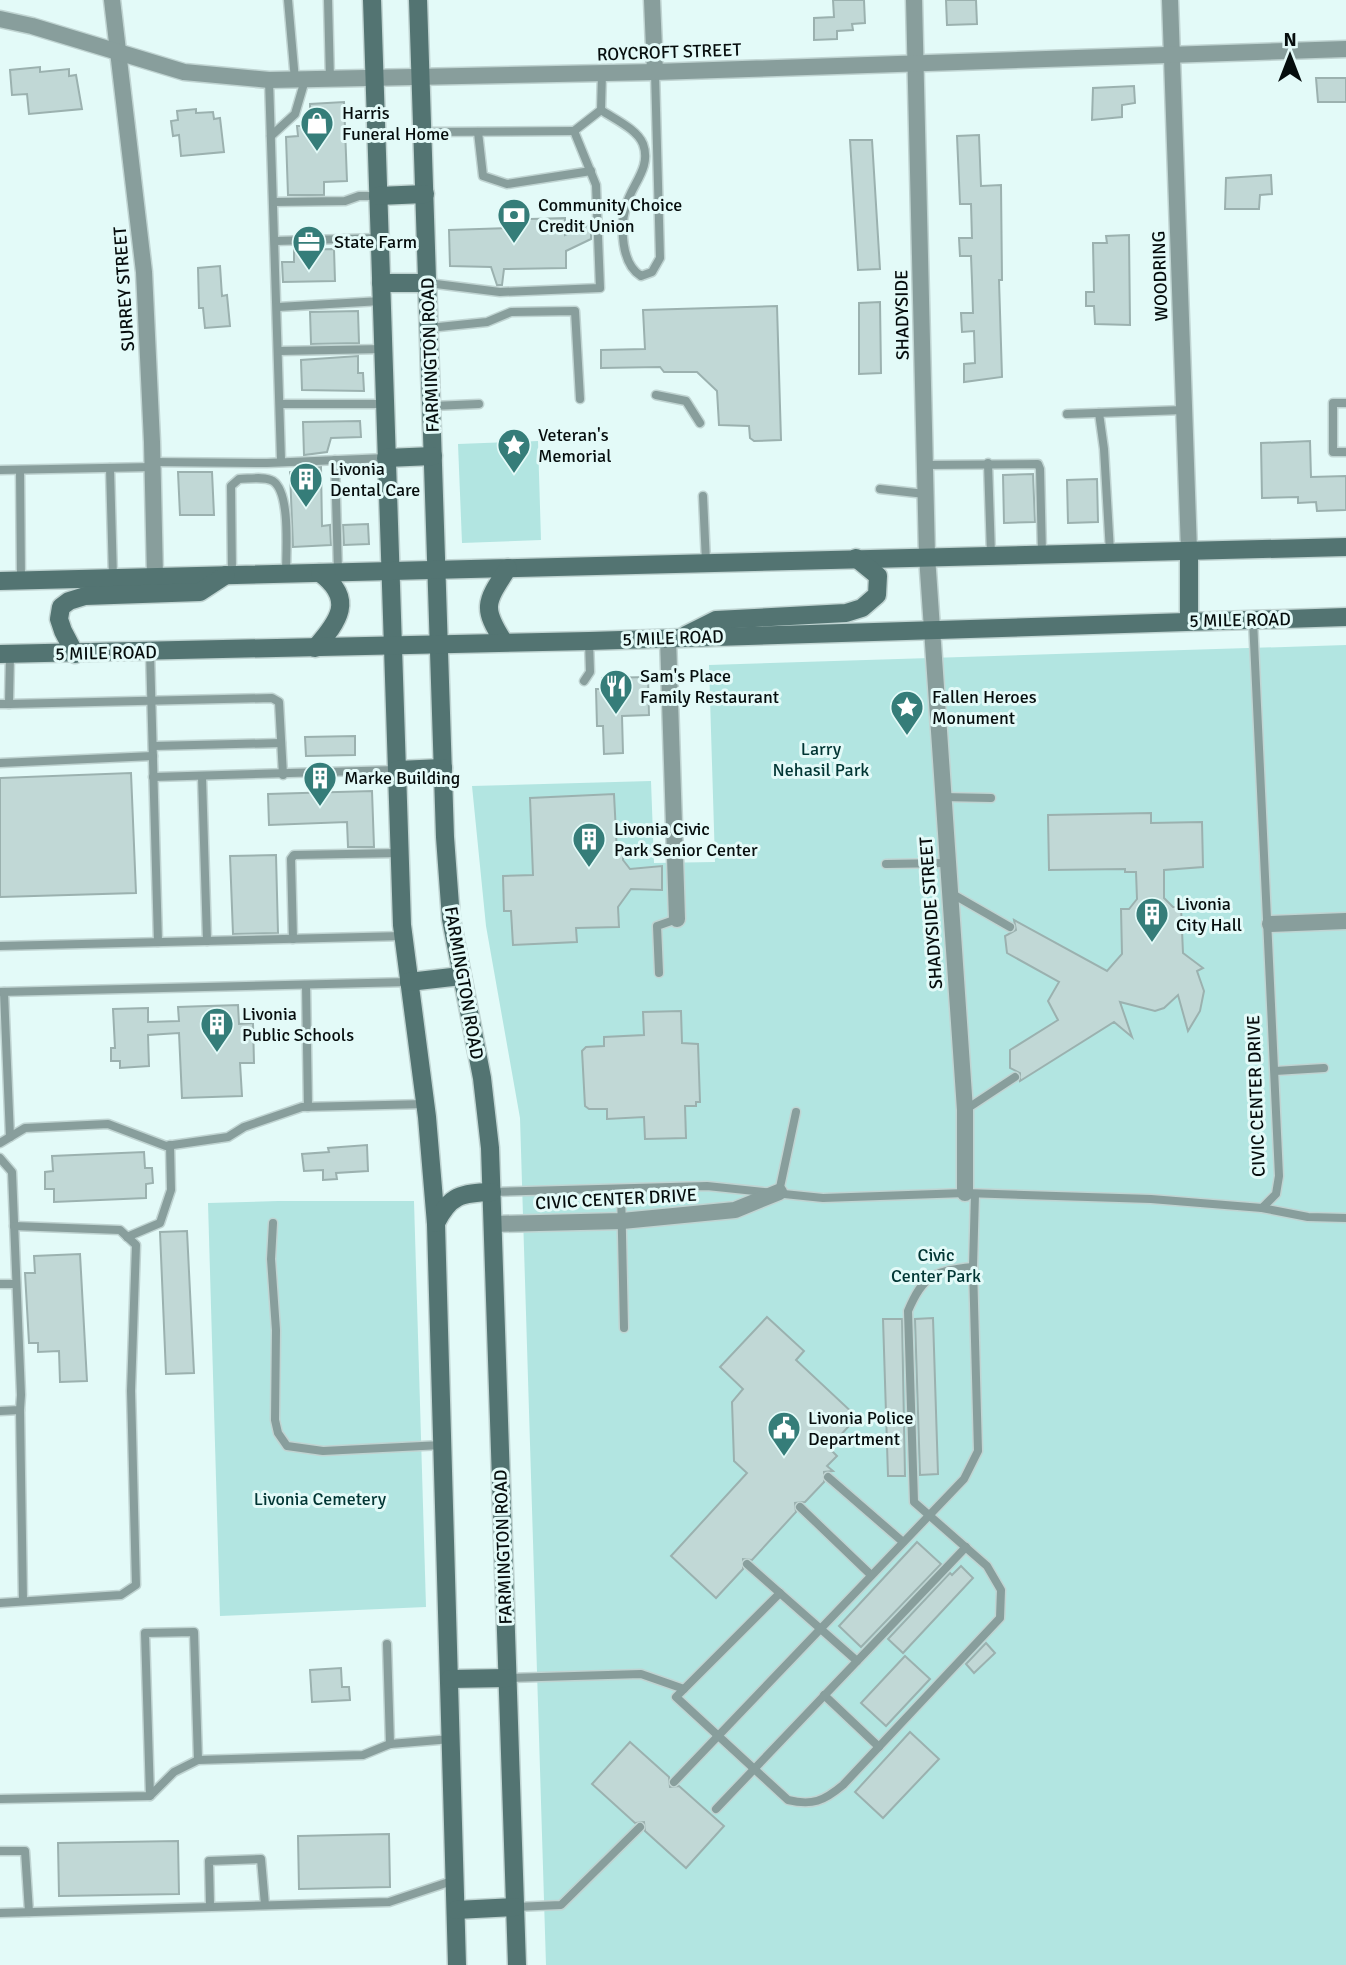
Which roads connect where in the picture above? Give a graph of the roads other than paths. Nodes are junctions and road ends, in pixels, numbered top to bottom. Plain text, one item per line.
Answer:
1 (112, 0) edge
2 (288, 0) edge
3 (328, 0) edge
4 (372, 0) edge
5 (418, 0) edge
6 (652, 0) edge
7 (914, 0) edge
8 (1170, 0) edge
9 (0, 19) edge
10 (1346, 50) edge
11 (116, 51) junction
12 (1172, 54) junction
13 (916, 62) junction
14 (654, 72) junction
15 (602, 73) junction
16 (421, 78) junction
17 (269, 79) junction
18 (374, 79) junction
19 (300, 80) junction
20 (330, 80) junction
21 (601, 110) junction
22 (575, 131) junction
23 (422, 132) junction
24 (478, 132) junction
25 (271, 136) junction
26 (591, 171) junction
27 (425, 194) junction
28 (378, 195) junction
29 (274, 202) junction
30 (380, 238) junction
31 (275, 241) junction
32 (428, 283) junction
33 (381, 292) junction
34 (278, 307) junction
35 (429, 328) junction
36 (383, 349) junction
37 (279, 351) junction
38 (656, 395) dead end
39 (580, 399) dead end
40 (1346, 403) edge
41 (280, 404) junction
42 (385, 404) junction
43 (479, 404) dead end
44 (432, 407) junction
45 (1184, 410) junction
46 (1099, 413) junction
47 (1067, 414) dead end
48 (699, 423) dead end
49 (1346, 452) edge
50 (433, 456) junction
51 (386, 458) junction
52 (281, 460) junction
53 (335, 460) junction
54 (988, 463) junction
55 (153, 465) junction
56 (925, 465) junction
57 (110, 468) junction
58 (0, 470) edge
59 (20, 470) junction
60 (880, 489) dead end
61 (925, 494) junction
62 (703, 496) dead end
63 (1346, 547) edge
64 (1189, 551) junction
65 (1110, 553) junction
66 (1042, 554) junction
67 (991, 555) junction
68 (927, 556) junction
69 (856, 558) junction
70 (706, 562) junction
71 (508, 568) junction
72 (438, 570) junction
73 (390, 571) junction
74 (329, 573) junction
75 (286, 574) junction
76 (229, 575) junction
77 (155, 577) junction
78 (113, 578) junction
79 (21, 580) junction
80 (0, 581) edge
81 (1346, 617) edge
82 (1253, 620) junction
83 (1189, 621) junction
84 (930, 630) junction
85 (674, 638) junction
86 (589, 641) junction
87 (504, 642) junction
88 (439, 643) junction
89 (393, 646) junction
90 (316, 648) junction
91 (150, 652) junction
92 (5, 654) edge
93 (75, 654) junction
94 (584, 681) dead end
95 (151, 700) junction
96 (4, 704) edge
97 (281, 743) junction
98 (153, 746) junction
99 (153, 756) junction
100 (0, 763) edge
101 (443, 768) junction
102 (397, 770) junction
103 (283, 775) junction
104 (202, 776) junction
105 (153, 777) junction
106 (942, 797) junction
107 (992, 797) dead end
108 (399, 853) junction
109 (946, 863) junction
110 (886, 864) dead end
111 (948, 892) junction
112 (677, 919) joint
113 (1346, 921) edge
114 (1270, 924) junction
115 (1010, 927) dead end
116 (403, 936) junction
117 (293, 939) junction
118 (207, 941) junction
119 (158, 942) junction
120 (0, 946) edge
121 (659, 973) dead end
122 (461, 976) junction
123 (409, 982) junction
124 (306, 985) junction
125 (2, 992) edge
126 (1324, 1068) dead end
127 (1275, 1072) junction
128 (1015, 1077) dead end
129 (426, 1104) junction
130 (308, 1107) junction
131 (965, 1110) junction
132 (796, 1112) dead end
133 (10, 1137) junction
134 (0, 1143) edge
135 (170, 1146) junction
136 (0, 1158) edge
137 (621, 1189) junction
138 (492, 1192) junction
139 (779, 1192) junction
140 (970, 1194) junction
141 (1262, 1208) junction
142 (1346, 1218) edge
143 (622, 1222) junction
144 (274, 1223) dead end
145 (436, 1224) junction
146 (492, 1224) junction
147 (14, 1226) junction
148 (127, 1237) junction
149 (973, 1267) junction
150 (0, 1284) edge
151 (16, 1284) junction
152 (624, 1328) dead end
153 (20, 1410) junction
154 (0, 1411) edge
155 (442, 1445) junction
156 (828, 1477) dead end
157 (800, 1507) dead end
158 (929, 1515) junction
159 (902, 1542) junction
160 (966, 1547) junction
161 (747, 1564) dead end
162 (871, 1575) junction
163 (780, 1593) junction
164 (23, 1601) junction
165 (0, 1603) edge
166 (821, 1628) junction
167 (387, 1644) dead end
168 (857, 1661) junction
169 (507, 1678) junction
170 (450, 1679) junction
171 (684, 1689) junction
172 (824, 1695) junction
173 (718, 1736) junction
174 (451, 1739) junction
175 (390, 1744) junction
176 (879, 1747) junction
177 (198, 1760) junction
178 (754, 1769) junction
179 (674, 1782) dead end
180 (150, 1796) junction
181 (0, 1799) edge
182 (716, 1809) dead end
183 (640, 1827) dead end
184 (0, 1852) edge
185 (455, 1880) junction
186 (210, 1905) junction
187 (265, 1905) junction
188 (515, 1907) junction
189 (456, 1910) junction
190 (29, 1912) junction
191 (0, 1913) edge
192 (457, 1965) edge
193 (517, 1965) edge

1 - 11 street, SURREY STREET
2 - 19 lane
3 - 20 lane
4 - 18 main road
5 - 16 main road, FARMINGTON ROAD
6 - 14 street
7 - 13 street, SHADYSIDE
8 - 12 street, WOODRING
9 - 11 street, ROYCROFT STREET
10 - 12 street, ROYCROFT STREET
11 - 17 street, ROYCROFT STREET
11 - 55 street, SURREY STREET
12 - 13 street, ROYCROFT STREET
12 - 45 street, WOODRING
13 - 14 street, ROYCROFT STREET
13 - 56 street, SHADYSIDE
14 - 15 street, ROYCROFT STREET
14 - 21 lane
15 - 16 street, ROYCROFT STREET
15 - 21 lane
16 - 18 street, ROYCROFT STREET
16 - 23 main road, FARMINGTON ROAD
17 - 19 street, ROYCROFT STREET
17 - 25 lane
18 - 20 street, ROYCROFT STREET
18 - 28 main road
19 - 20 street, ROYCROFT STREET
19 - 25 lane
21 - 22 lane
22 - 24 lane
22 - 26 lane
23 - 24 lane
23 - 27 main road, FARMINGTON ROAD
24 - 26 lane
25 - 29 lane
26 - 32 lane
27 - 28 main road
27 - 32 main road, FARMINGTON ROAD
28 - 29 lane
28 - 30 main road
29 - 31 lane
30 - 31 lane
30 - 33 main road
31 - 34 lane
32 - 33 main road
32 - 35 main road, FARMINGTON ROAD
33 - 34 lane
33 - 36 main road
34 - 37 lane
35 - 39 lane
35 - 44 main road, FARMINGTON ROAD
36 - 37 lane
36 - 42 main road
37 - 41 lane
38 - 48 lane
40 - 49 lane
41 - 42 lane
41 - 52 lane
42 - 51 main road
43 - 44 lane
44 - 50 main road, FARMINGTON ROAD
45 - 46 lane
45 - 64 street, WOODRING
46 - 47 lane
46 - 65 lane
50 - 51 main road
50 - 72 main road, FARMINGTON ROAD
51 - 53 lane
51 - 73 main road
52 - 53 lane
52 - 55 lane
53 - 74 lane
54 - 56 lane
54 - 66 lane
54 - 67 lane
55 - 57 lane
55 - 77 street, SURREY STREET
56 - 61 street, SHADYSIDE
57 - 59 lane
57 - 78 lane
58 - 59 lane
59 - 79 lane
60 - 61 lane
61 - 68 street, SHADYSIDE
62 - 70 lane
63 - 64 main road
64 - 65 main road
64 - 83 main road
65 - 66 main road
66 - 67 main road
67 - 68 main road
68 - 69 main road
68 - 84 street, SHADYSIDE
69 - 70 main road
69 - 85 main road
70 - 71 main road
71 - 72 main road
71 - 87 main road
72 - 73 main road
72 - 88 main road, FARMINGTON ROAD
73 - 74 main road
73 - 89 main road
74 - 75 main road
74 - 90 main road
75 - 76 main road
75 - 76 lane
76 - 77 main road
76 - 93 main road
77 - 78 main road
78 - 79 main road
79 - 80 main road
81 - 82 main road, 5 MILE ROAD
82 - 83 main road, 5 MILE ROAD
82 - 114 lane, CIVIC CENTER DRIVE
83 - 84 main road, 5 MILE ROAD
84 - 85 main road, 5 MILE ROAD
84 - 106 street, SHADYSIDE STREET
85 - 86 main road, 5 MILE ROAD
85 - 112 street
86 - 87 main road, 5 MILE ROAD
86 - 94 lane
87 - 88 main road, 5 MILE ROAD
88 - 89 main road, 5 MILE ROAD
88 - 101 main road, FARMINGTON ROAD
89 - 90 main road, 5 MILE ROAD
89 - 102 main road
90 - 91 main road, 5 MILE ROAD
91 - 93 main road, 5 MILE ROAD
91 - 95 lane
92 - 93 main road, 5 MILE ROAD
92 - 96 lane
95 - 96 lane
95 - 97 lane
95 - 98 lane
97 - 98 lane
97 - 103 lane
98 - 99 lane
99 - 100 lane
99 - 105 lane
101 - 102 main road
101 - 122 main road, FARMINGTON ROAD
102 - 103 lane
102 - 108 main road
103 - 104 lane
104 - 105 lane
104 - 118 lane
105 - 119 lane
106 - 107 lane
106 - 109 street, SHADYSIDE STREET
108 - 116 main road
108 - 117 lane
109 - 110 lane
109 - 111 street, SHADYSIDE STREET
111 - 115 lane
111 - 131 street, SHADYSIDE STREET
112 - 121 lane
113 - 114 street
114 - 127 lane, CIVIC CENTER DRIVE
116 - 117 lane
116 - 123 main road
117 - 118 lane
118 - 119 lane
119 - 120 lane
122 - 123 main road
122 - 138 main road, FARMINGTON ROAD
123 - 124 lane
123 - 129 main road
124 - 125 lane
124 - 130 lane
125 - 133 lane
126 - 127 lane
127 - 141 lane, CIVIC CENTER DRIVE
128 - 131 lane
129 - 130 lane
129 - 145 main road
130 - 135 lane
131 - 140 street, SHADYSIDE STREET
132 - 139 lane
133 - 134 lane
133 - 135 lane
135 - 148 lane
136 - 147 lane
137 - 138 lane, CIVIC CENTER DRIVE
137 - 139 lane, CIVIC CENTER DRIVE
137 - 143 lane
138 - 145 main road
138 - 146 main road, FARMINGTON ROAD
139 - 140 lane, CIVIC CENTER DRIVE
139 - 143 street, CIVIC CENTER DRIVE
140 - 141 lane, CIVIC CENTER DRIVE
140 - 149 lane
141 - 142 lane
143 - 146 street, CIVIC CENTER DRIVE
143 - 152 lane
144 - 155 lane
145 - 155 main road
146 - 169 main road, FARMINGTON ROAD
147 - 148 lane
147 - 151 lane
148 - 164 lane
149 - 158 lane
149 - 158 lane
150 - 151 lane
151 - 153 lane
153 - 154 lane
153 - 164 lane
155 - 170 main road
156 - 159 lane
157 - 162 lane
158 - 159 lane
158 - 160 lane
159 - 162 lane
160 - 168 lane
160 - 176 lane
161 - 163 lane
162 - 166 lane
163 - 166 lane
163 - 171 lane
164 - 165 lane
166 - 168 lane
166 - 173 lane
167 - 175 lane
168 - 172 lane
169 - 170 main road
169 - 171 lane
169 - 188 main road, FARMINGTON ROAD
170 - 174 main road
171 - 173 lane
172 - 176 lane
172 - 178 lane
173 - 178 lane
173 - 179 lane
174 - 175 lane
174 - 185 main road
175 - 177 lane
176 - 178 lane
177 - 180 lane
177 - 180 lane
178 - 182 lane
180 - 181 lane
183 - 188 lane
184 - 190 lane
185 - 187 lane
185 - 189 main road
186 - 187 lane
186 - 187 lane
186 - 190 lane
188 - 189 main road
188 - 193 main road, FARMINGTON ROAD
189 - 192 main road
190 - 191 lane

